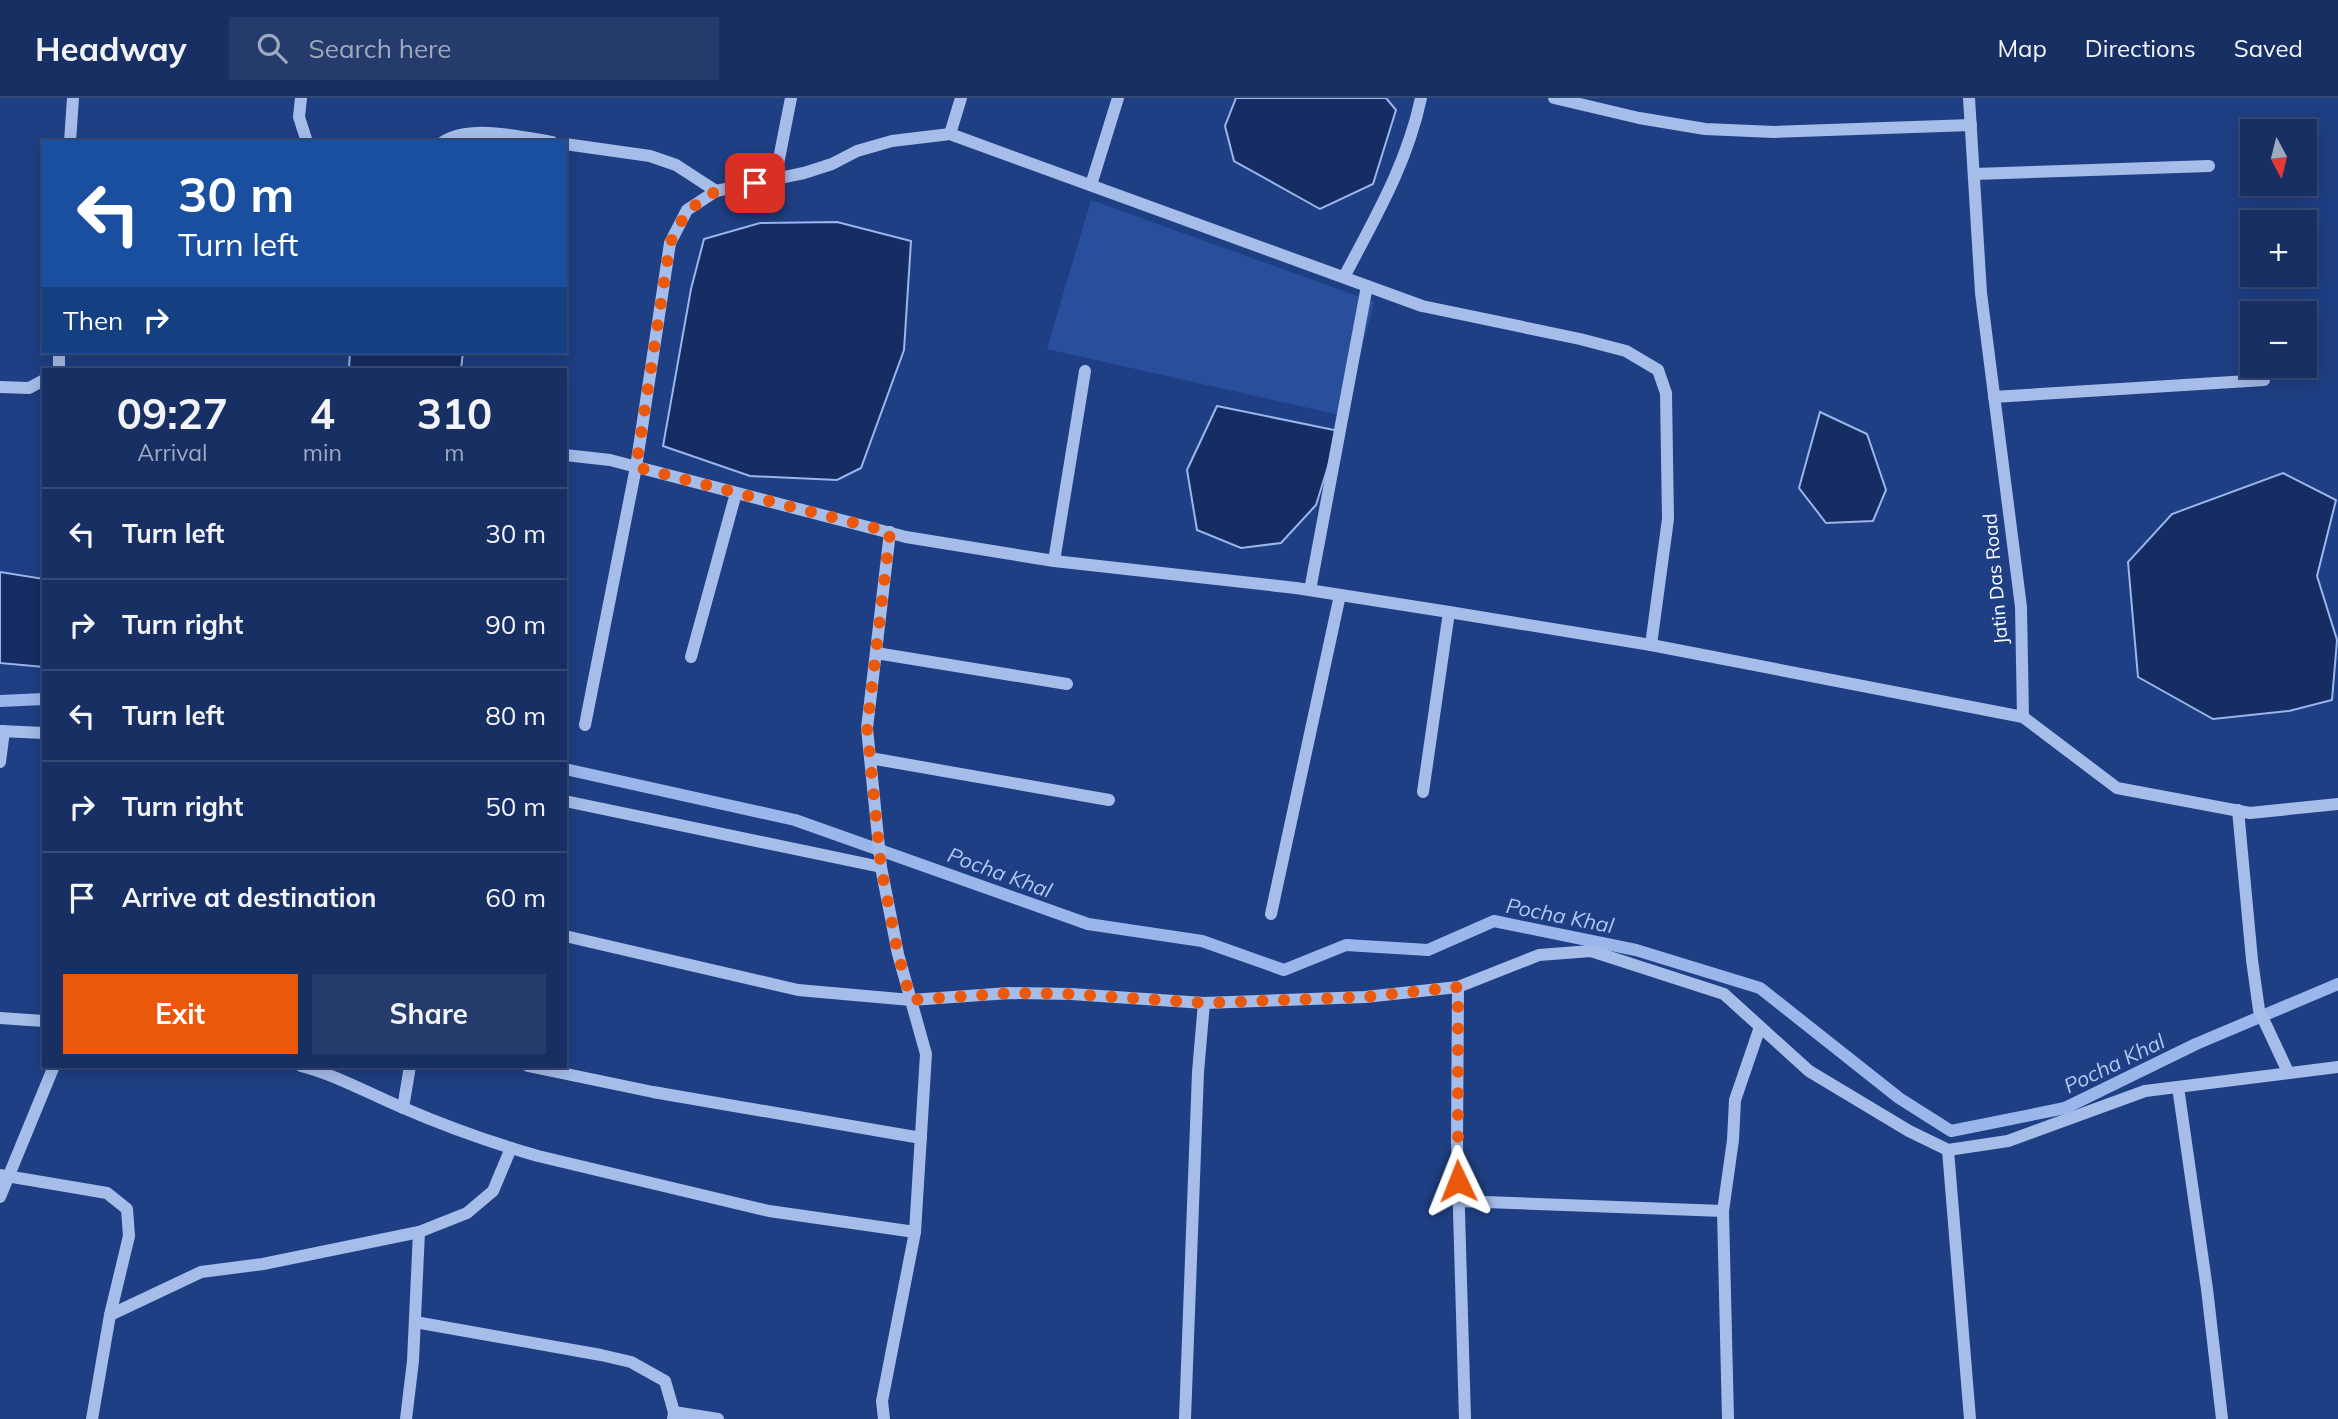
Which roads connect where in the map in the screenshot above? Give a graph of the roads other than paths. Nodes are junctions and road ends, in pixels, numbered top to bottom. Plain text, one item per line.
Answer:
1 (73, 98) edge
2 (302, 98) edge
3 (791, 98) edge
4 (961, 98) edge
5 (1118, 98) edge
6 (1421, 98) edge
7 (1554, 98) edge
8 (1969, 98) edge
9 (1970, 125) junction
10 (950, 134) junction
11 (70, 140) edge
12 (306, 140) edge
13 (446, 140) edge
14 (541, 140) edge
15 (567, 144) edge
16 (2209, 166) dead end
17 (1974, 174) junction
18 (775, 179) junction
19 (1091, 185) junction
20 (716, 191) junction
21 (1344, 278) junction
22 (1367, 286) junction
23 (1085, 371) dead end
24 (2264, 380) dead end
25 (42, 381) edge
26 (0, 387) edge
27 (1994, 397) junction
28 (567, 455) edge
29 (636, 467) junction
30 (736, 493) junction
31 (890, 532) junction
32 (1054, 561) junction
33 (1310, 590) junction
34 (1340, 594) junction
35 (1449, 612) junction
36 (1651, 645) junction
37 (876, 653) junction
38 (691, 657) dead end
39 (1067, 684) dead end
40 (2023, 717) junction
41 (585, 725) dead end
42 (2, 731) edge
43 (42, 733) edge
44 (870, 758) junction
45 (0, 762) edge
46 (1423, 792) dead end
47 (1109, 800) dead end
48 (567, 801) edge
49 (2338, 804) edge
50 (2238, 810) junction
51 (881, 864) junction
52 (1271, 914) dead end
53 (567, 936) edge
54 (1458, 987) junction
55 (911, 1000) junction
56 (1204, 1003) junction
57 (0, 1018) edge
58 (42, 1021) edge
59 (1760, 1027) junction
60 (2338, 1067) edge
61 (53, 1068) edge
62 (310, 1068) edge
63 (410, 1068) edge
64 (538, 1068) edge
65 (2288, 1072) junction
66 (2178, 1087) junction
67 (404, 1108) junction
68 (921, 1138) junction
69 (511, 1148) junction
70 (1948, 1150) junction
71 (4, 1175) edge
72 (0, 1197) edge
73 (1458, 1201) junction
74 (1723, 1212) junction
75 (419, 1232) junction
76 (915, 1232) junction
77 (110, 1315) junction
78 (415, 1322) junction
79 (674, 1415) edge
80 (92, 1419) edge
81 (406, 1419) edge
82 (719, 1419) edge
83 (884, 1419) edge
84 (1185, 1419) edge
85 (1465, 1419) edge
86 (1728, 1419) edge
87 (1970, 1419) edge
88 (2222, 1419) edge

1 - 11 street
2 - 12 street
3 - 18 street
4 - 10 street
5 - 19 street
6 - 21 street
7 - 9 street
8 - 9 street, Jatin Das Road
9 - 17 street, Jatin Das Road
10 - 18 street
10 - 19 street
13 - 14 street
15 - 20 street
16 - 17 street
17 - 27 street, Jatin Das Road
18 - 20 street
19 - 21 street
20 - 29 street
21 - 22 street
22 - 33 street
22 - 36 street
23 - 32 street
24 - 27 street
25 - 26 street
27 - 40 street, Jatin Das Road
28 - 29 street
29 - 30 street
29 - 41 street
30 - 31 street
30 - 38 street
31 - 32 street
31 - 37 street
32 - 33 street
33 - 34 street
34 - 35 street
34 - 52 street
35 - 36 street
35 - 46 street
36 - 40 street
37 - 39 street
37 - 44 street
40 - 50 street
42 - 43 street
42 - 45 street
44 - 47 street
44 - 51 street
48 - 51 street
49 - 50 street
50 - 65 street
51 - 55 street
53 - 55 street
54 - 56 street
54 - 59 street
54 - 73 street
55 - 56 street
55 - 68 street
56 - 84 street
57 - 58 street
59 - 70 street
59 - 74 street
60 - 65 street
61 - 71 street
62 - 67 street
63 - 67 street
64 - 68 street
65 - 66 street
66 - 70 street
66 - 88 street
67 - 69 street
68 - 76 street
69 - 75 street
69 - 76 street
70 - 87 street
71 - 72 street
71 - 77 street
73 - 74 street
73 - 85 street
74 - 86 street
75 - 77 street
75 - 78 street
76 - 83 street
77 - 80 street
78 - 79 street
78 - 81 street
79 - 82 street

